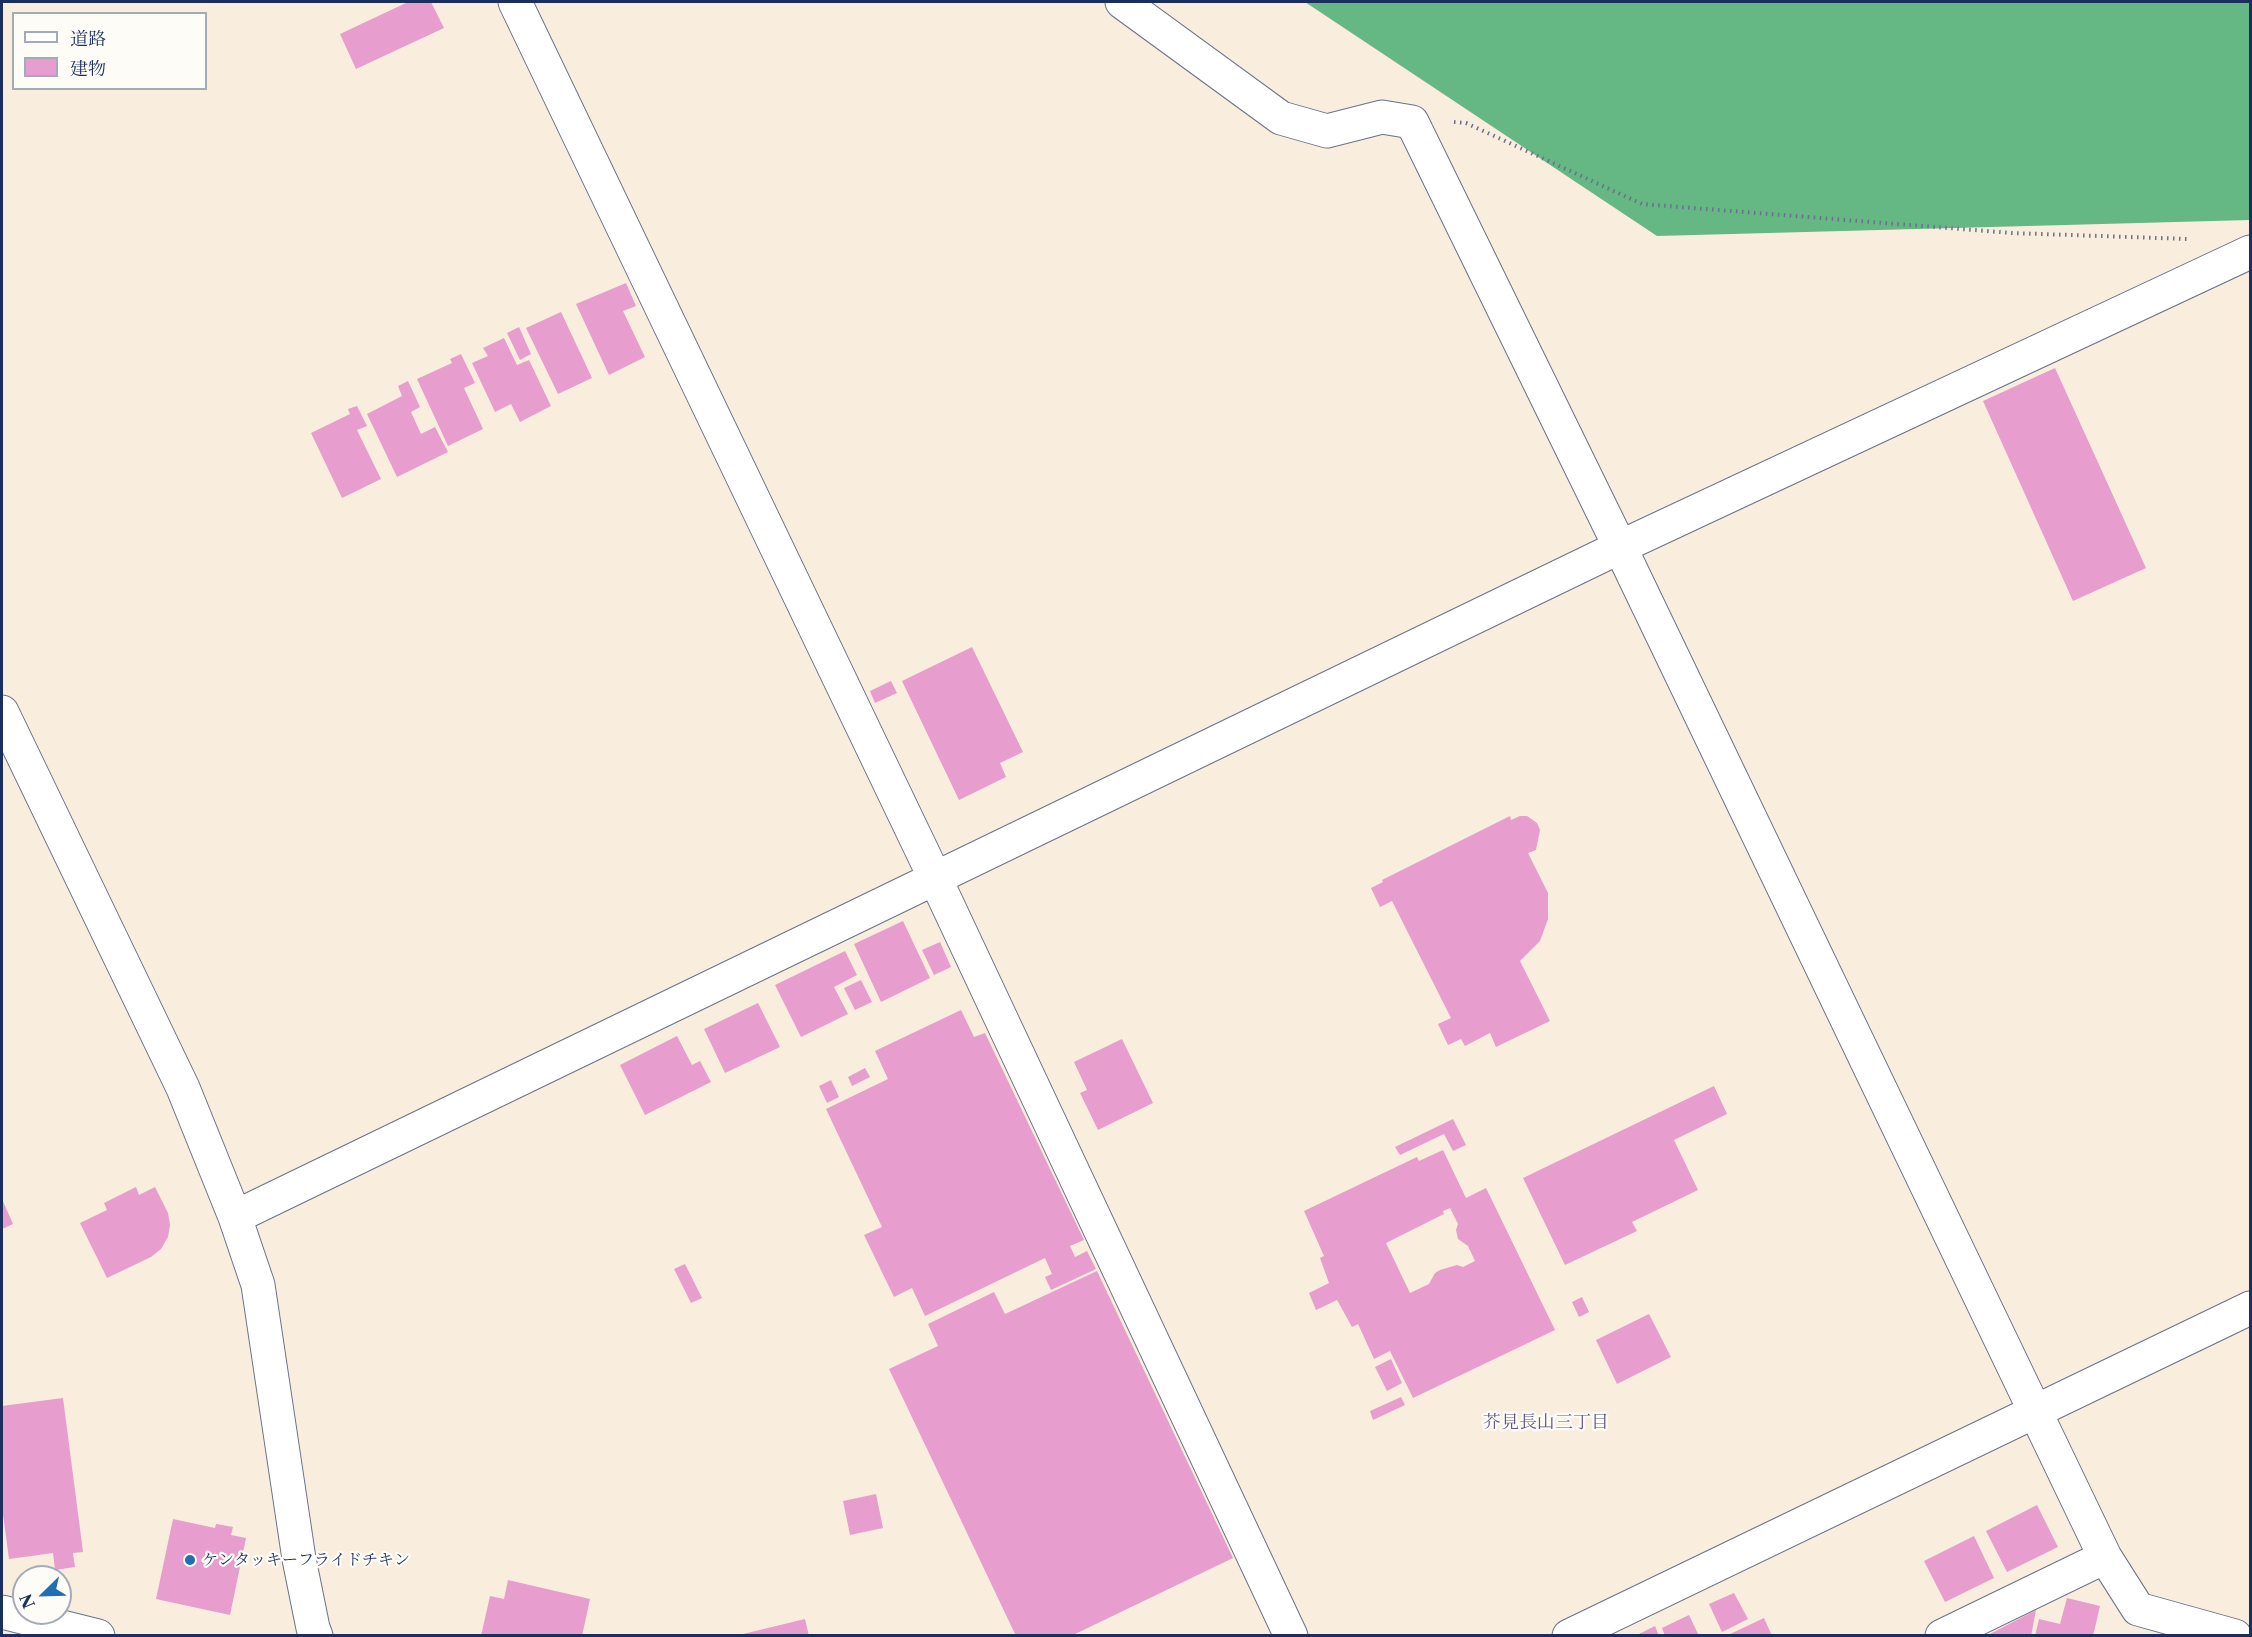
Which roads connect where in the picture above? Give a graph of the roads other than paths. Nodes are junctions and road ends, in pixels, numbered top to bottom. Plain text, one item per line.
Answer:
1 (515, 2) edge
2 (1122, 2) edge
3 (2250, 252) edge
4 (1620, 547) junction
5 (2, 712) edge
6 (935, 878) junction
7 (235, 1217) junction
8 (2250, 1308) edge
9 (2035, 1413) junction
10 (2105, 1557) junction
11 (2, 1612) edge
12 (2132, 1622) edge
13 (98, 1635) edge
14 (316, 1635) edge
15 (1291, 1635) edge
16 (1569, 1635) edge
17 (1942, 1635) edge
18 (2235, 1635) edge

1 - 6 main road
2 - 4 main road
3 - 4 main road
4 - 6 main road
4 - 9 main road
5 - 7 main road
6 - 7 main road
6 - 15 main road
7 - 14 main road
8 - 9 main road
9 - 10 main road
9 - 16 main road
10 - 12 main road
10 - 17 main road
11 - 13 main road
12 - 18 main road

